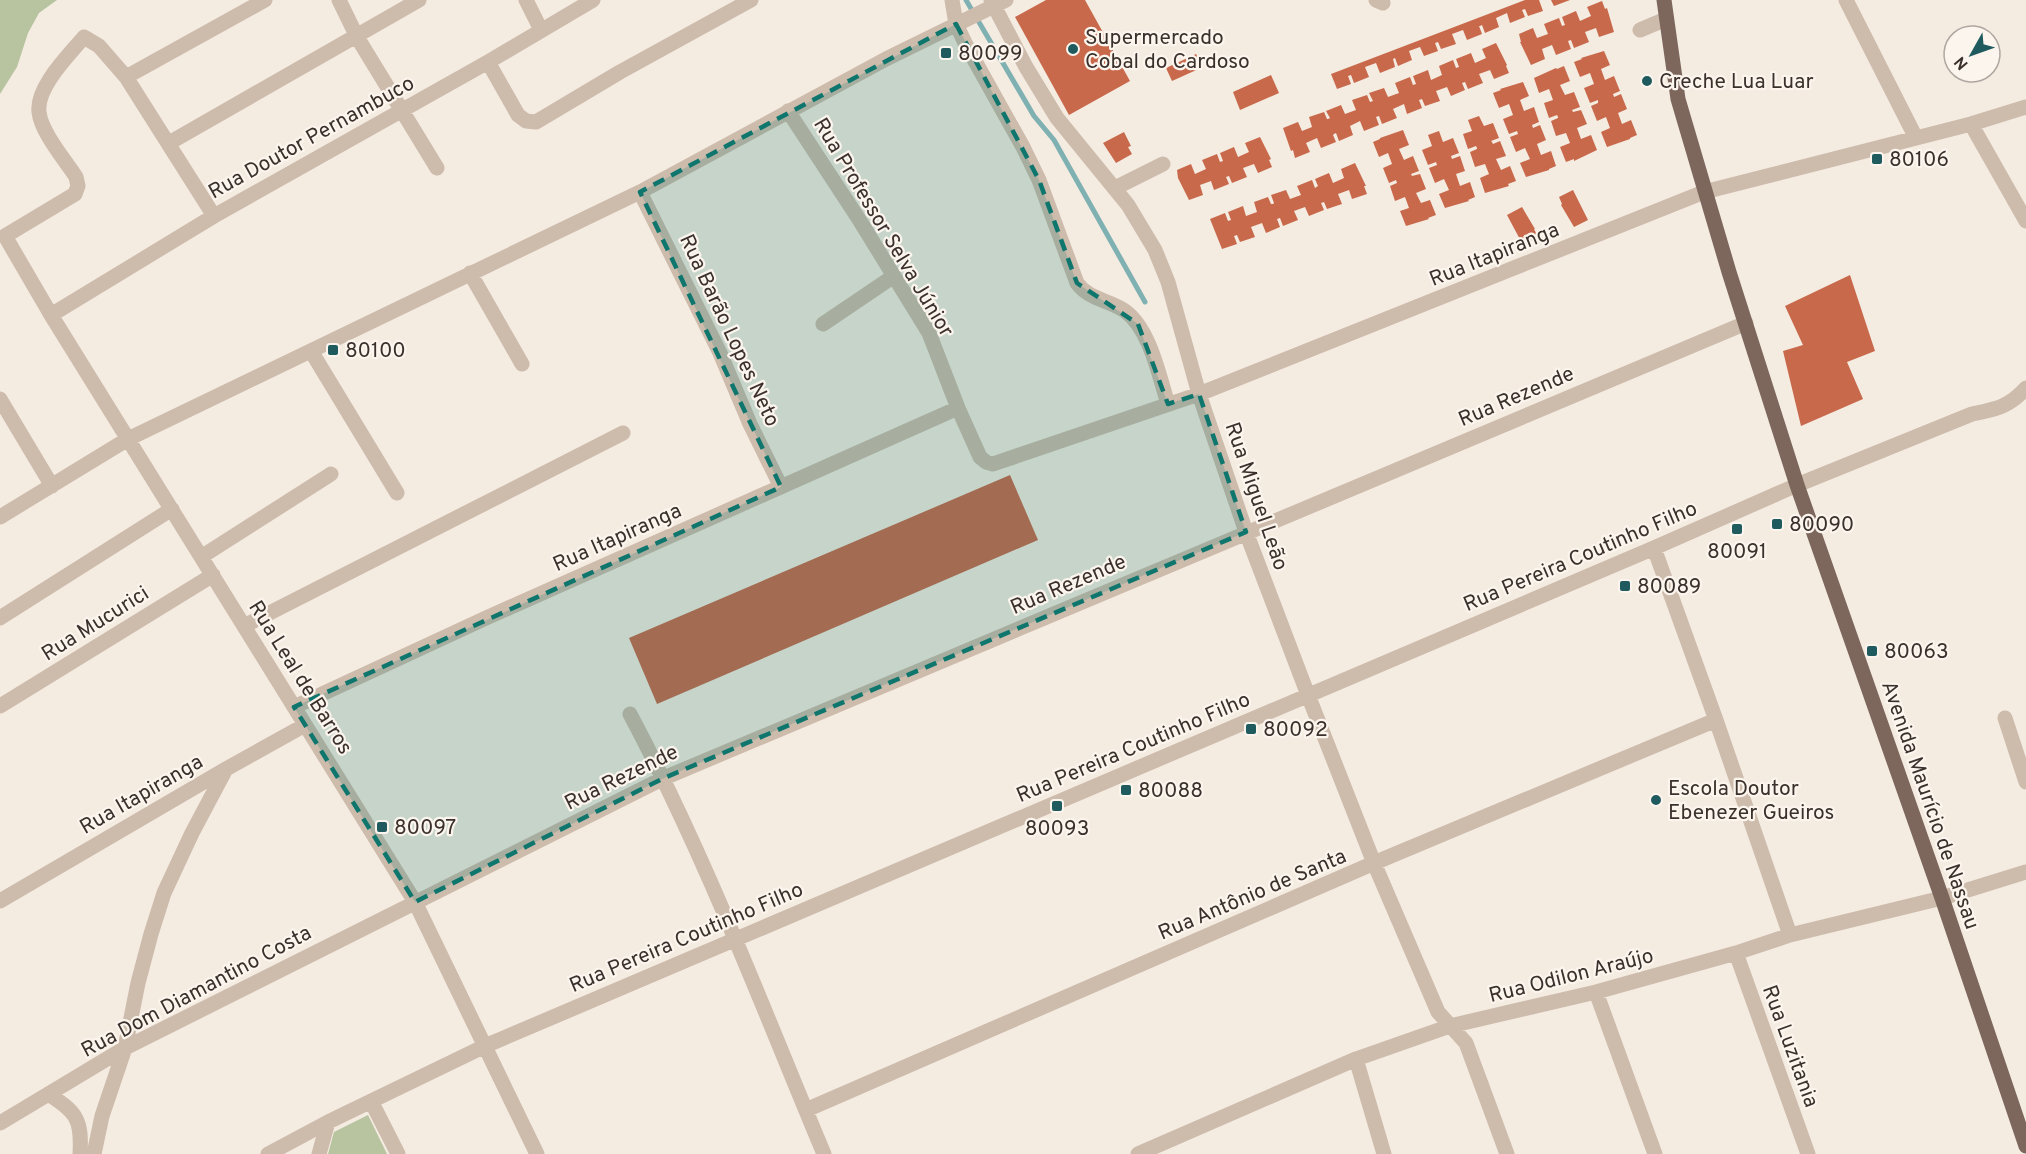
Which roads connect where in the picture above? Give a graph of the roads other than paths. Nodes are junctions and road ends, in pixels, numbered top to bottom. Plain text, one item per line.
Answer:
1 (265, 0) edge
2 (339, 0) edge
3 (419, 0) edge
4 (526, 0) edge
5 (593, 0) edge
6 (952, 0) edge
7 (1664, 0) edge
8 (1846, 0) edge
9 (746, 1) edge
10 (248, 4) edge
11 (994, 4) edge
12 (1666, 19) junction
13 (958, 23) junction
14 (541, 30) junction
15 (1640, 30) dead end
16 (357, 36) junction
17 (488, 62) junction
18 (126, 77) junction
19 (2026, 107) edge
20 (402, 111) junction
21 (788, 111) junction
22 (1971, 124) junction
23 (1916, 138) junction
24 (169, 143) junction
25 (1163, 164) dead end
26 (437, 168) dead end
27 (1114, 188) junction
28 (640, 192) junction
29 (1704, 192) junction
30 (214, 216) junction
31 (2026, 221) edge
32 (470, 273) junction
33 (894, 276) junction
34 (51, 315) junction
35 (1746, 323) junction
36 (823, 324) dead end
37 (311, 351) junction
38 (522, 364) dead end
39 (2026, 388) edge
40 (1199, 394) junction
41 (0, 399) edge
42 (1168, 405) junction
43 (958, 408) junction
44 (623, 433) dead end
45 (128, 439) junction
46 (986, 462) joint
47 (331, 474) dead end
48 (1797, 485) junction
49 (52, 486) junction
50 (781, 487) junction
51 (397, 493) dead end
52 (172, 509) junction
53 (0, 518) edge
54 (1246, 532) junction
55 (1654, 548) junction
56 (201, 557) junction
57 (213, 575) junction
58 (0, 618) edge
59 (244, 626) junction
60 (1308, 695) junction
61 (0, 706) edge
62 (294, 707) junction
63 (630, 714) dead end
64 (2005, 718) dead end
65 (1716, 720) junction
66 (305, 725) junction
67 (226, 769) junction
68 (664, 778) junction
69 (2026, 782) edge
70 (1374, 864) junction
71 (2026, 872) edge
72 (1942, 898) junction
73 (0, 901) edge
74 (415, 902) junction
75 (1790, 935) junction
76 (735, 939) junction
77 (1736, 953) junction
78 (1596, 992) junction
79 (1450, 1026) junction
80 (485, 1046) junction
81 (125, 1048) junction
82 (1356, 1059) junction
83 (48, 1094) junction
84 (371, 1101) junction
85 (806, 1110) junction
86 (328, 1122) junction
87 (0, 1123) edge
88 (2026, 1146) edge
89 (80, 1154) edge
90 (94, 1154) edge
91 (268, 1154) edge
92 (319, 1154) edge
93 (398, 1154) edge
94 (537, 1154) edge
95 (824, 1154) edge
96 (1138, 1154) edge
97 (1384, 1154) edge
98 (1507, 1154) edge
99 (1655, 1154) edge
100 (1808, 1154) edge

1 - 10 street
2 - 16 street
3 - 16 street
4 - 14 street
5 - 14 street, Rua Doutor Pernambuco
6 - 13 street
7 - 12 main road, Avenida Maurício de Nassau
8 - 23 street
9 - 17 street
10 - 18 street
11 - 13 street
11 - 27 street, Rua Miguel Leão
12 - 15 street
12 - 29 main road, Avenida Maurício de Nassau
13 - 21 street
13 - 42 street
14 - 17 street, Rua Doutor Pernambuco
16 - 20 street
16 - 24 street
17 - 20 street, Rua Doutor Pernambuco
18 - 24 street
18 - 34 street, Rua Leal de Barros
19 - 22 street, Rua Itapiranga
20 - 26 street
20 - 30 street, Rua Doutor Pernambuco
21 - 28 street
21 - 33 street, Rua Professor Selva Júnior
22 - 23 street, Rua Itapiranga
22 - 31 street
23 - 29 street, Rua Itapiranga
24 - 30 street
25 - 27 street
27 - 40 street, Rua Miguel Leão
28 - 32 street
28 - 50 street, Rua Barão Lopes Neto
29 - 35 main road, Avenida Maurício de Nassau
29 - 40 street, Rua Itapiranga
30 - 34 street, Rua Doutor Pernambuco
32 - 37 street
32 - 38 street
33 - 36 street
33 - 43 street, Rua Professor Selva Júnior
34 - 45 street, Rua Leal de Barros
35 - 48 main road, Avenida Maurício de Nassau
35 - 54 street, Rua Rezende
37 - 45 street
37 - 51 street
39 - 48 street, Rua Pereira Coutinho Filho
40 - 42 street, Rua Itapiranga
40 - 54 street, Rua Miguel Leão
41 - 49 street
42 - 46 street, Rua Itapiranga
43 - 46 street, Rua Professor Selva Júnior
43 - 50 street, Rua Itapiranga
44 - 59 street
45 - 49 street
45 - 52 street, Rua Leal de Barros
47 - 56 street
48 - 55 street, Rua Pereira Coutinho Filho
48 - 72 main road, Avenida Maurício de Nassau
49 - 53 street
50 - 62 street, Rua Itapiranga
52 - 56 street, Rua Leal de Barros
52 - 58 street
54 - 60 street, Rua Miguel Leão
54 - 68 street, Rua Rezende
55 - 60 street, Rua Pereira Coutinho Filho
55 - 65 street
56 - 57 street, Rua Leal de Barros
57 - 59 street, Rua Leal de Barros
57 - 61 street, Rua Mucurici
59 - 62 street, Rua Leal de Barros
60 - 70 street, Rua Miguel Leão
60 - 76 street, Rua Pereira Coutinho Filho
62 - 66 street, Rua Leal de Barros
63 - 68 street
64 - 69 street
65 - 70 street, Rua Antônio de Santa
65 - 75 street
66 - 67 street, Rua Itapiranga
66 - 74 street, Rua Leal de Barros
67 - 73 street, Rua Itapiranga
67 - 81 street
68 - 74 street, Rua Rezende
68 - 76 street
70 - 79 street, Rua Miguel Leão
70 - 85 street, Rua Antônio de Santa
71 - 72 street, Rua Odilon Araújo
72 - 75 street, Rua Odilon Araújo
72 - 88 main road, Avenida Maurício de Nassau
74 - 80 street, Rua Leal de Barros
74 - 81 street, Rua Dom Diamantino Costa
75 - 77 street, Rua Odilon Araújo
76 - 80 street, Rua Pereira Coutinho Filho
76 - 85 street
77 - 78 street, Rua Odilon Araújo
77 - 100 street, Rua Luzitania
78 - 79 street, Rua Odilon Araújo
78 - 99 street
79 - 82 street, Rua Odilon Araújo
79 - 98 street, Rua Miguel Leão
80 - 84 street, Rua Pereira Coutinho Filho
80 - 94 street, Rua Leal de Barros
81 - 83 street, Rua Dom Diamantino Costa
81 - 90 street
82 - 96 street, Rua Odilon Araújo
82 - 97 street
83 - 87 street, Rua Dom Diamantino Costa
83 - 89 street
84 - 86 street, Rua Pereira Coutinho Filho
84 - 93 street
85 - 95 street
86 - 91 street, Rua Pereira Coutinho Filho
86 - 92 street

